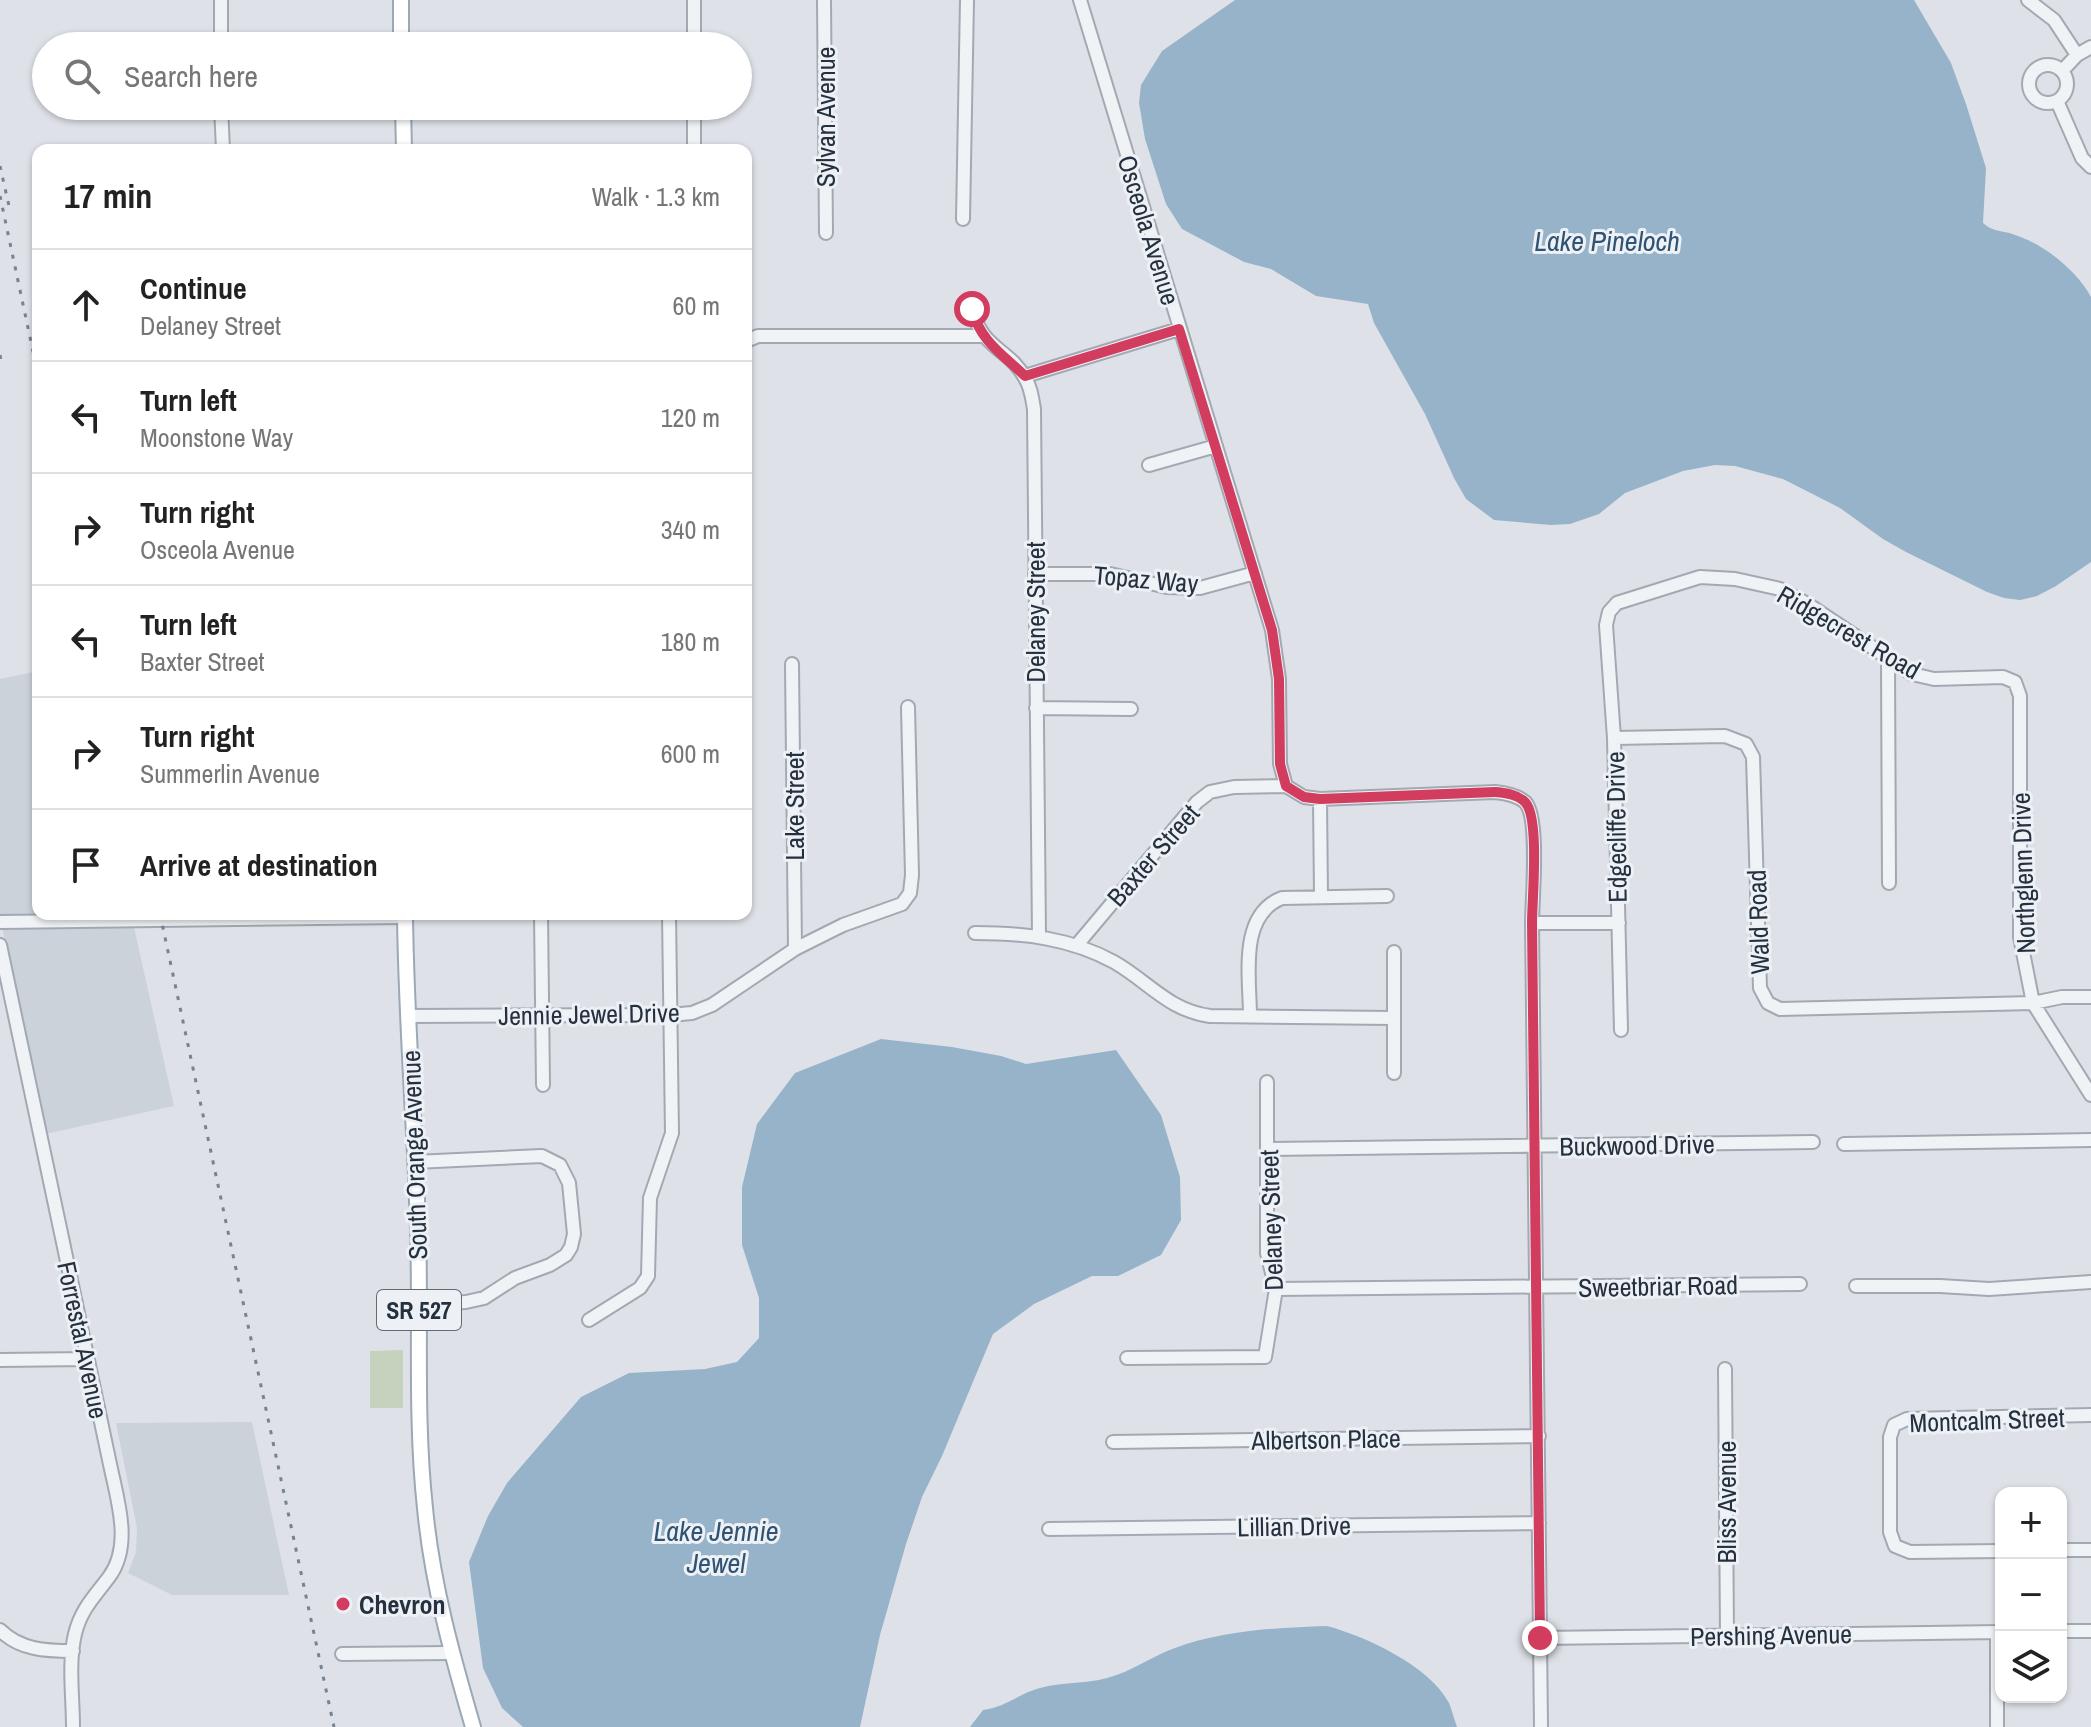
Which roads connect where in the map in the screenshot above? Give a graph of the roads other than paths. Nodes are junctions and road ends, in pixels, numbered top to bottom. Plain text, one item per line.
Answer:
1 (221, 0) edge
2 (401, 0) edge
3 (694, 0) edge
4 (824, 0) edge
5 (967, 0) edge
6 (1080, 0) edge
7 (2028, 0) edge
8 (221, 32) edge
9 (401, 32) edge
10 (694, 32) edge
11 (2091, 47) edge
12 (2077, 55) junction
13 (2062, 71) junction
14 (2057, 101) junction
15 (222, 120) edge
16 (403, 120) edge
17 (694, 120) edge
18 (223, 144) edge
19 (404, 144) edge
20 (694, 144) edge
21 (2091, 167) edge
22 (963, 219) dead end
23 (826, 233) dead end
24 (972, 309) dead end
25 (1179, 329) junction
26 (982, 336) junction
27 (752, 338) edge
28 (1025, 376) junction
29 (1216, 446) junction
30 (1149, 465) dead end
31 (1255, 573) junction
32 (1035, 574) junction
33 (1606, 625) joint
34 (1888, 660) junction
35 (792, 664) dead end
36 (2015, 682) joint
37 (908, 707) dead end
38 (1036, 708) junction
39 (1131, 709) dead end
40 (1614, 738) junction
41 (1286, 786) junction
42 (1320, 799) junction
43 (1889, 883) dead end
44 (1321, 896) junction
45 (1387, 896) dead end
46 (135, 920) edge
47 (405, 920) edge
48 (541, 920) edge
49 (669, 920) edge
50 (0, 922) edge
51 (1532, 923) junction
52 (1619, 923) junction
53 (975, 933) dead end
54 (1039, 936) junction
55 (0, 945) edge
56 (1076, 946) junction
57 (795, 949) junction
58 (1394, 952) dead end
59 (2091, 997) edge
60 (2033, 1003) junction
61 (542, 1014) junction
62 (670, 1015) junction
63 (409, 1016) junction
64 (1250, 1016) junction
65 (1393, 1018) junction
66 (1621, 1030) dead end
67 (1394, 1073) dead end
68 (1267, 1082) dead end
69 (543, 1085) dead end
70 (2091, 1095) edge
71 (2091, 1140) edge
72 (1813, 1142) dead end
73 (1844, 1144) dead end
74 (1536, 1147) junction
75 (1268, 1149) junction
76 (415, 1162) junction
77 (2091, 1282) edge
78 (1800, 1284) dead end
79 (1856, 1286) dead end
80 (1537, 1288) junction
81 (1276, 1289) junction
82 (419, 1305) junction
83 (589, 1320) dead end
84 (1127, 1358) dead end
85 (86, 1359) junction
86 (0, 1360) edge
87 (1725, 1369) dead end
88 (2091, 1415) edge
89 (1539, 1436) junction
90 (1113, 1442) dead end
91 (1539, 1523) junction
92 (1049, 1529) dead end
93 (2067, 1550) edge
94 (2091, 1550) edge
95 (1995, 1551) edge
96 (0, 1630) edge
97 (2067, 1631) edge
98 (2091, 1631) edge
99 (1995, 1632) edge
100 (1727, 1635) junction
101 (1540, 1638) junction
102 (73, 1651) junction
103 (451, 1653) junction
104 (342, 1654) dead end
105 (1998, 1703) edge
106 (73, 1727) edge
107 (473, 1727) edge
108 (1541, 1727) edge
109 (1997, 1727) edge

1 - 8 street
2 - 9 main road
3 - 10 street
4 - 23 street, Sylvan Avenue
5 - 22 street
6 - 25 street, Osceola Avenue
7 - 12 street
11 - 12 street
12 - 13 street
13 - 14 street
13 - 14 street
14 - 21 street
15 - 18 street
16 - 19 main road
17 - 20 street
24 - 26 street
25 - 28 street
25 - 29 street, Osceola Avenue
26 - 27 street
26 - 28 street
28 - 32 street, Delaney Street
29 - 30 street
29 - 31 street, Osceola Avenue
31 - 32 street, Topaz Way
31 - 41 street, Osceola Avenue
32 - 38 street, Delaney Street
33 - 34 street, Ridgecrest Road
33 - 40 street, Edgecliffe Drive
34 - 36 street, Ridgecrest Road
34 - 43 street
35 - 57 street, Lake Street
36 - 60 street, Northglenn Drive
37 - 57 street, Jennie Jewel Drive
38 - 39 street
38 - 54 street, Delaney Street
40 - 52 street, Edgecliffe Drive
40 - 60 street, Wald Road
41 - 42 street, Baxter Street
41 - 56 street, Baxter Street
42 - 44 street
42 - 51 street, Baxter Street
44 - 45 street
44 - 64 street
46 - 50 street
47 - 63 main road, South Orange Avenue / SR 527
48 - 61 street
49 - 62 street
51 - 52 street
51 - 74 street
52 - 66 street, Edgecliffe Drive
53 - 54 street
54 - 56 street
55 - 85 street, Forrestal Avenue
56 - 64 street
57 - 62 street, Jennie Jewel Drive
58 - 65 street
59 - 60 street, Wald Road
60 - 70 street, Northglenn Drive
61 - 62 street, Jennie Jewel Drive
61 - 63 street, Jennie Jewel Drive
61 - 69 street
62 - 83 street
63 - 76 main road, South Orange Avenue / SR 527
64 - 65 street
65 - 67 street
68 - 75 street, Delaney Street
71 - 73 street
72 - 74 street, Buckwood Drive
74 - 75 street, Buckwood Drive
74 - 80 street
75 - 81 street, Delaney Street
76 - 82 main road, South Orange Avenue / SR 527
76 - 82 street
77 - 79 street
78 - 80 street, Sweetbriar Road
80 - 81 street, Sweetbriar Road
80 - 89 street
81 - 84 street, Delaney Street
82 - 103 main road, South Orange Avenue / SR 527
85 - 86 street
85 - 102 street, Forrestal Avenue
87 - 100 street, Bliss Avenue
88 - 95 street, Montcalm Street
89 - 90 street, Albertson Place
89 - 91 street
91 - 92 street, Lillian Drive
91 - 101 street
93 - 94 street
96 - 102 street
97 - 98 street
99 - 100 street, Pershing Avenue
100 - 101 street, Pershing Avenue
101 - 108 street
102 - 106 street, Forrestal Avenue
103 - 104 street
103 - 107 main road, South Orange Avenue / SR 527
105 - 109 street

